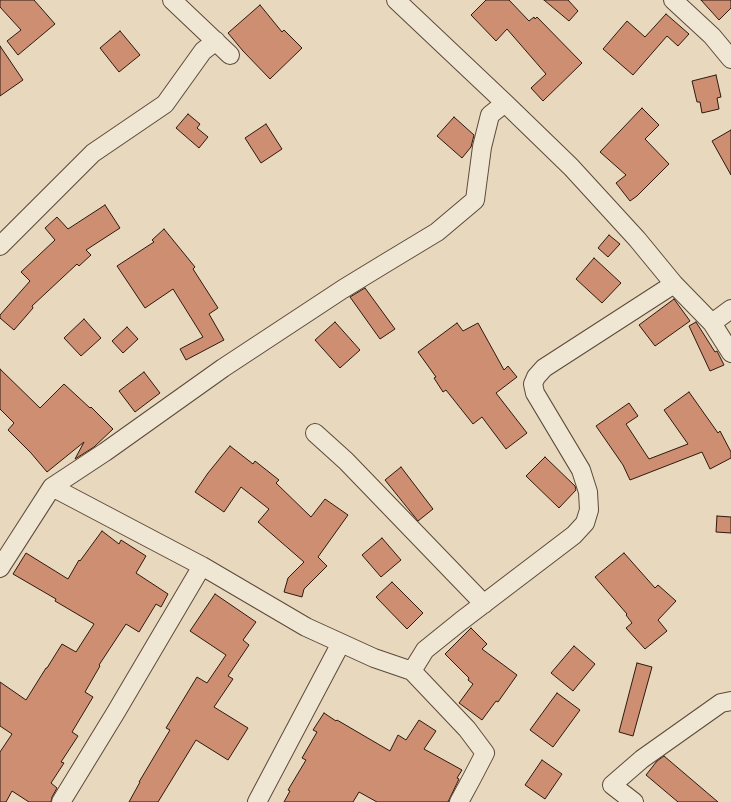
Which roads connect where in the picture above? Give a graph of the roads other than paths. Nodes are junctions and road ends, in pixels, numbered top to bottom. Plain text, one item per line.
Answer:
1 (172, 0) edge
2 (673, 0) edge
3 (403, 2) edge
4 (216, 41) junction
5 (230, 54) dead end
6 (731, 59) edge
7 (505, 103) junction
8 (0, 246) edge
9 (674, 284) junction
10 (731, 309) edge
11 (712, 322) junction
12 (731, 353) edge
13 (314, 433) dead end
14 (52, 487) junction
15 (202, 566) junction
16 (0, 568) edge
17 (484, 604) junction
18 (341, 643) junction
19 (412, 670) junction
20 (731, 701) edge
21 (61, 802) edge
22 (257, 802) edge
23 (459, 802) edge
24 (634, 802) edge

1 - 4 street
2 - 6 street
3 - 7 street
4 - 5 street
4 - 8 street
7 - 9 street
7 - 14 street
9 - 11 street
9 - 17 street
10 - 11 street
11 - 12 street
13 - 17 street
14 - 15 street
14 - 16 street
15 - 18 street
15 - 21 street
17 - 19 street
18 - 19 street
18 - 22 street
19 - 23 street
20 - 24 street

